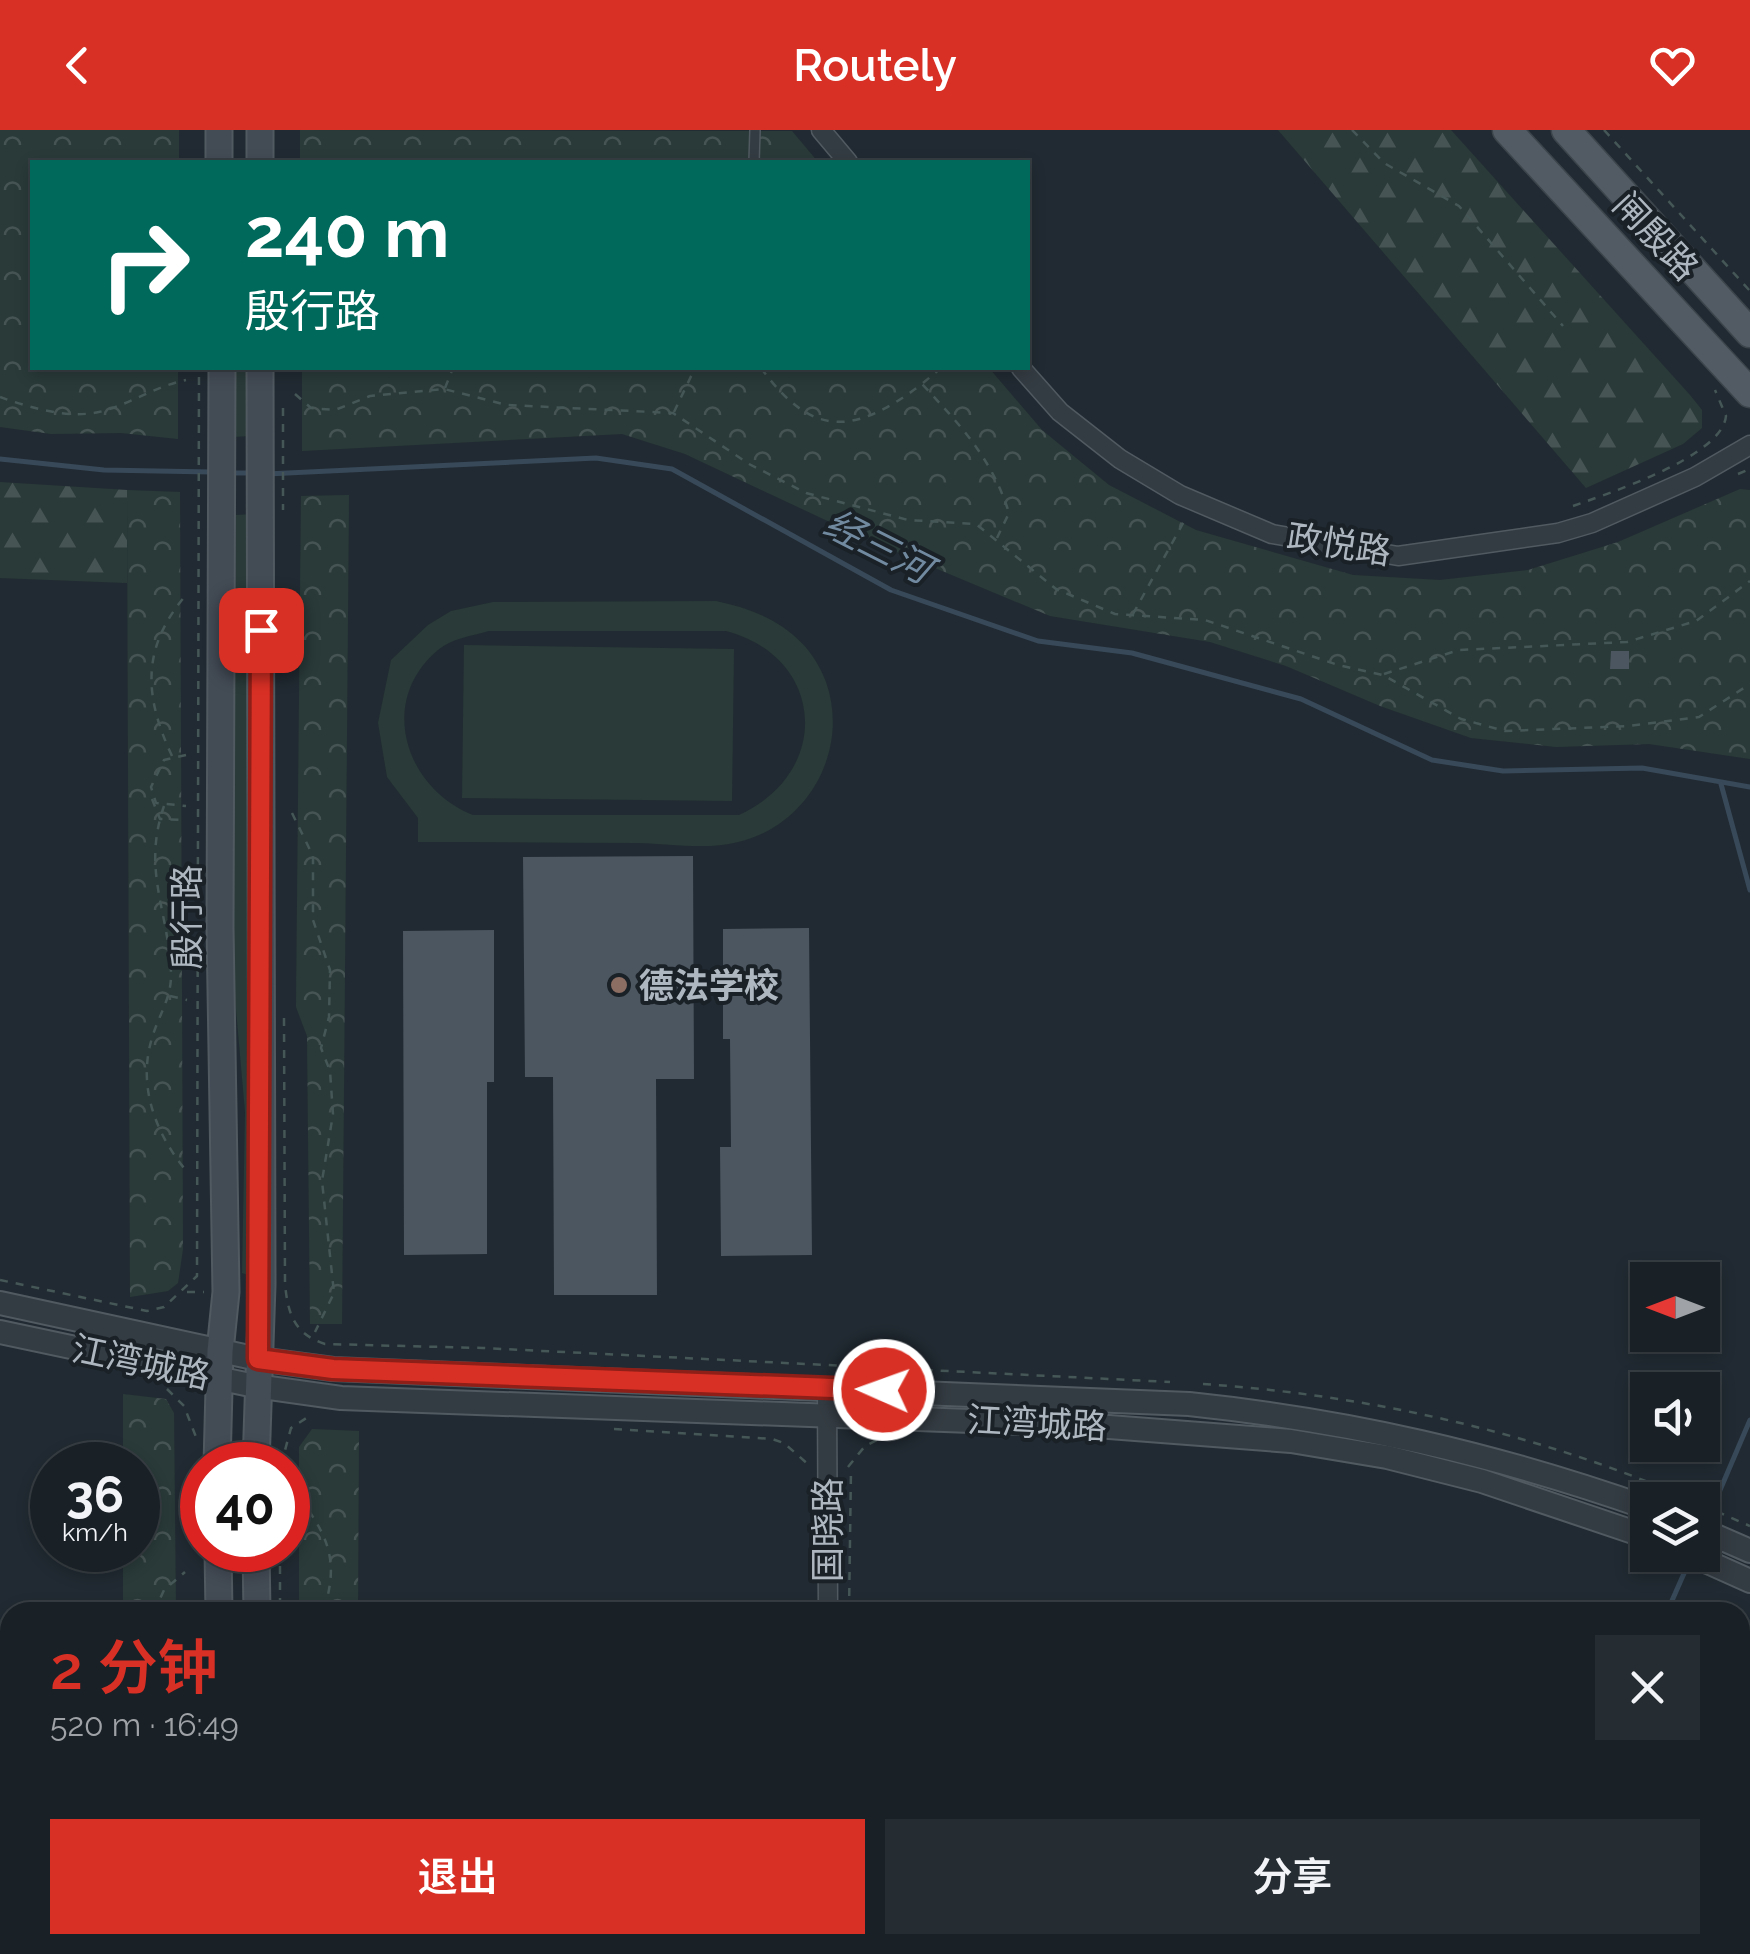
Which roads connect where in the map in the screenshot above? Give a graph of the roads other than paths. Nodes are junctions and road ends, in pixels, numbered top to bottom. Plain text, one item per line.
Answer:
1 (218, 130) edge
2 (260, 130) edge
3 (754, 130) edge
4 (822, 130) edge
5 (1508, 130) edge
6 (1566, 130) edge
7 (219, 160) edge
8 (260, 160) edge
9 (754, 160) edge
10 (846, 160) edge
11 (1713, 294) junction
12 (1750, 333) edge
13 (1696, 335) junction
14 (222, 370) edge
15 (260, 370) edge
16 (1022, 370) edge
17 (1750, 393) edge
18 (1750, 445) edge
19 (0, 1303) edge
20 (0, 1332) edge
21 (220, 1351) junction
22 (258, 1359) junction
23 (218, 1379) junction
24 (255, 1386) junction
25 (827, 1388) junction
26 (826, 1415) junction
27 (209, 1442) edge
28 (256, 1442) edge
29 (1630, 1502) edge
30 (1630, 1531) edge
31 (1720, 1567) edge
32 (213, 1572) edge
33 (256, 1572) edge
34 (1750, 1581) edge
35 (218, 1602) edge
36 (257, 1602) edge
37 (828, 1602) edge

1 - 7 main road
2 - 8 main road
3 - 9 lane
4 - 10 street
5 - 13 main road, 闸殷路
6 - 11 main road, 闸殷路
11 - 12 main road, 闸殷路
11 - 13 main road
13 - 17 main road, 闸殷路
14 - 21 main road, 殷行路
15 - 22 main road, 殷行路
16 - 18 street, 政悦路
19 - 21 street, 江湾城路
20 - 23 street, 江湾城路
21 - 22 street, 江湾城路
21 - 23 main road, 殷行路
22 - 24 main road, 殷行路
22 - 25 street, 江湾城路
23 - 24 street, 江湾城路
23 - 27 main road, 殷行路
24 - 26 street, 江湾城路
24 - 28 main road, 殷行路
25 - 26 street, 国晓路
25 - 29 street, 江湾城路
26 - 30 street, 江湾城路
26 - 37 street, 国晓路
31 - 34 street
32 - 35 main road
33 - 36 main road

